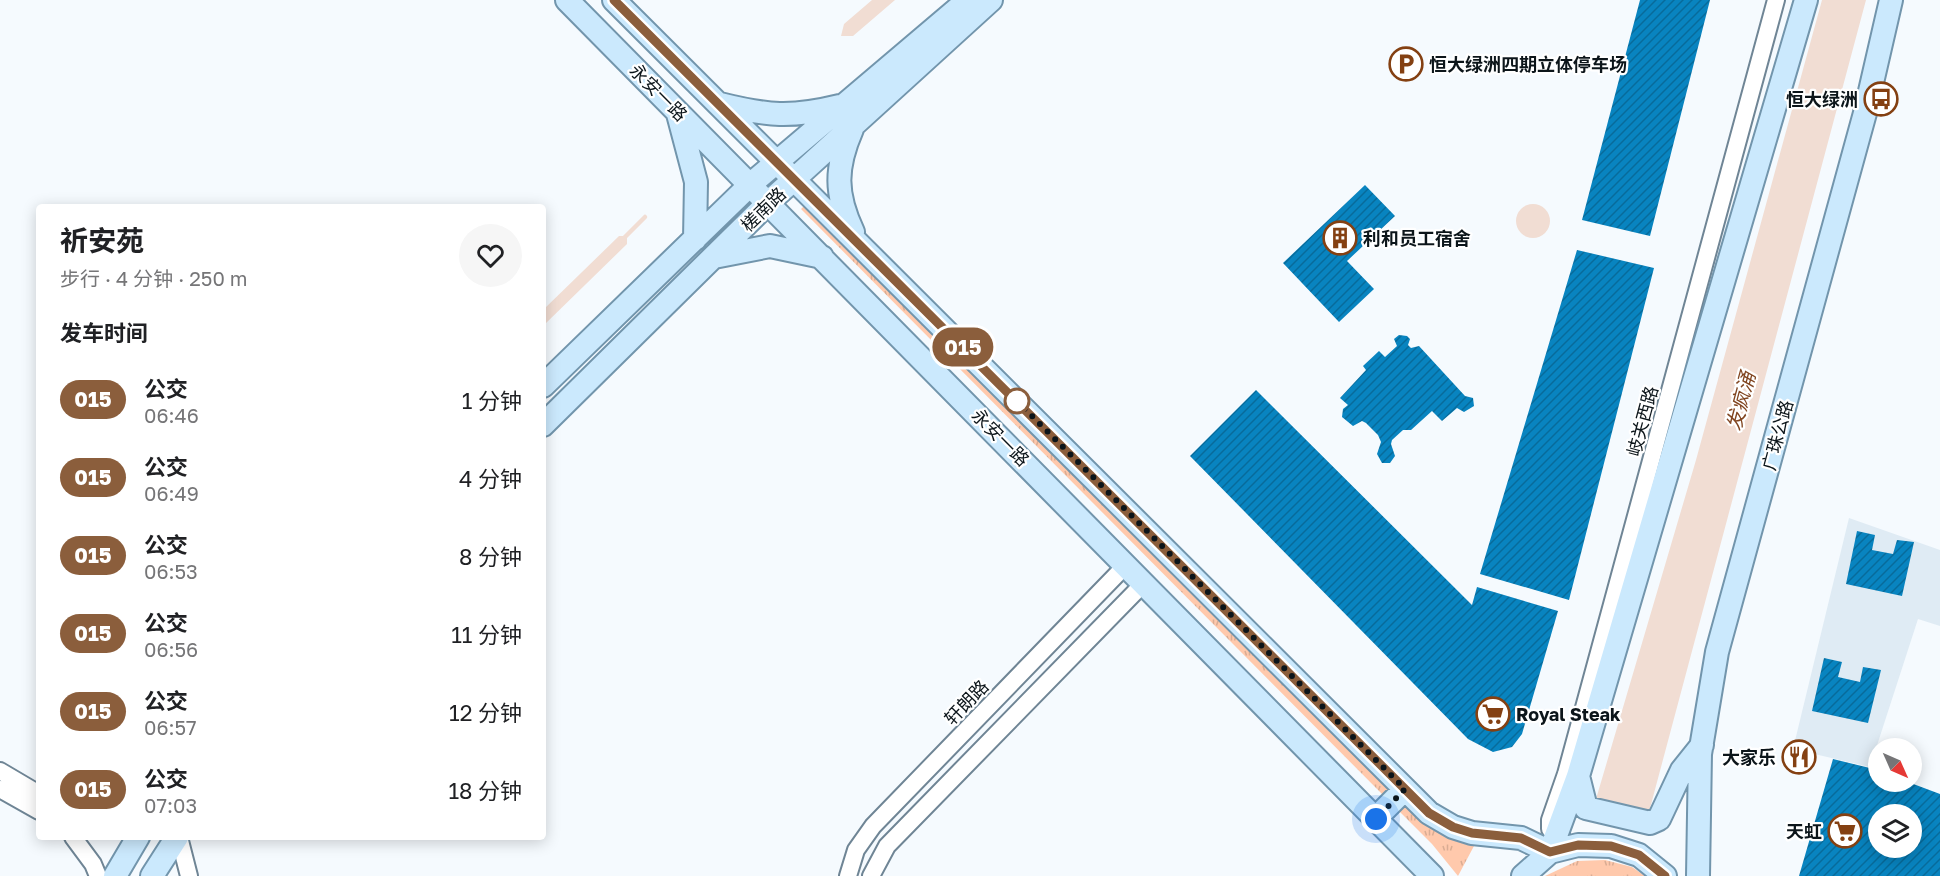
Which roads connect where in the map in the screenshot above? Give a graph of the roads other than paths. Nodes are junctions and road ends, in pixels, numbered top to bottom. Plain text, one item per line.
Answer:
1 (567, 0) edge
2 (614, 0) edge
3 (621, 0) edge
4 (968, 0) edge
5 (991, 0) edge
6 (1776, 0) edge
7 (1806, 0) edge
8 (1891, 0) edge
9 (644, 28) junction
10 (720, 104) junction
11 (676, 109) junction
12 (849, 115) junction
13 (777, 161) junction
14 (794, 179) junction
15 (751, 184) junction
16 (769, 202) junction
17 (695, 238) junction
18 (856, 239) junction
19 (824, 257) junction
20 (712, 258) junction
21 (546, 383) edge
22 (546, 422) edge
23 (1126, 565) junction
24 (1144, 583) junction
25 (1702, 745) junction
26 (0, 771) edge
27 (1578, 776) junction
28 (0, 789) edge
29 (1405, 789) junction
30 (36, 792) edge
31 (36, 809) edge
32 (1376, 819) junction
33 (75, 840) edge
34 (136, 840) edge
35 (176, 840) edge
36 (179, 840) edge
37 (1550, 852) junction
38 (98, 876) edge
39 (115, 876) edge
40 (152, 876) edge
41 (189, 876) edge
42 (848, 876) edge
43 (871, 876) edge
44 (1432, 876) edge
45 (1523, 876) edge
46 (1665, 876) edge
47 (1698, 876) edge

1 - 11 main road, 永安一路
2 - 9 main road, 永安一路
3 - 9 main road
4 - 12 main road, 槎南路
5 - 12 main road, 槎南路
6 - 37 street, 岐关西路
7 - 27 main road
8 - 25 main road, 广珠公路
9 - 10 main road, 永安一路
10 - 12 main road
10 - 13 main road, 永安一路
11 - 15 main road, 永安一路
11 - 17 main road
12 - 13 main road, 槎南路
12 - 14 main road, 槎南路
12 - 18 main road
13 - 14 main road, 永安一路
13 - 15 main road, 槎南路
14 - 16 main road, 槎南路
14 - 18 main road, 永安一路
15 - 16 main road, 永安一路
15 - 17 main road, 槎南路
16 - 19 main road, 永安一路
16 - 20 main road, 槎南路
17 - 21 main road, 槎南路
18 - 29 main road, 永安一路
19 - 20 main road
19 - 23 main road, 永安一路
20 - 22 main road, 槎南路
23 - 24 main road, 永安一路
23 - 42 street, 轩朗路
24 - 32 main road, 永安一路
24 - 43 street
25 - 27 main road
25 - 47 main road, 广珠公路
26 - 30 street
27 - 37 main road
28 - 31 street
29 - 32 main road
29 - 37 main road, 永安一路
32 - 44 main road, 永安一路
33 - 38 street
34 - 39 main road
35 - 40 main road
36 - 41 street
37 - 45 main road
37 - 46 main road

